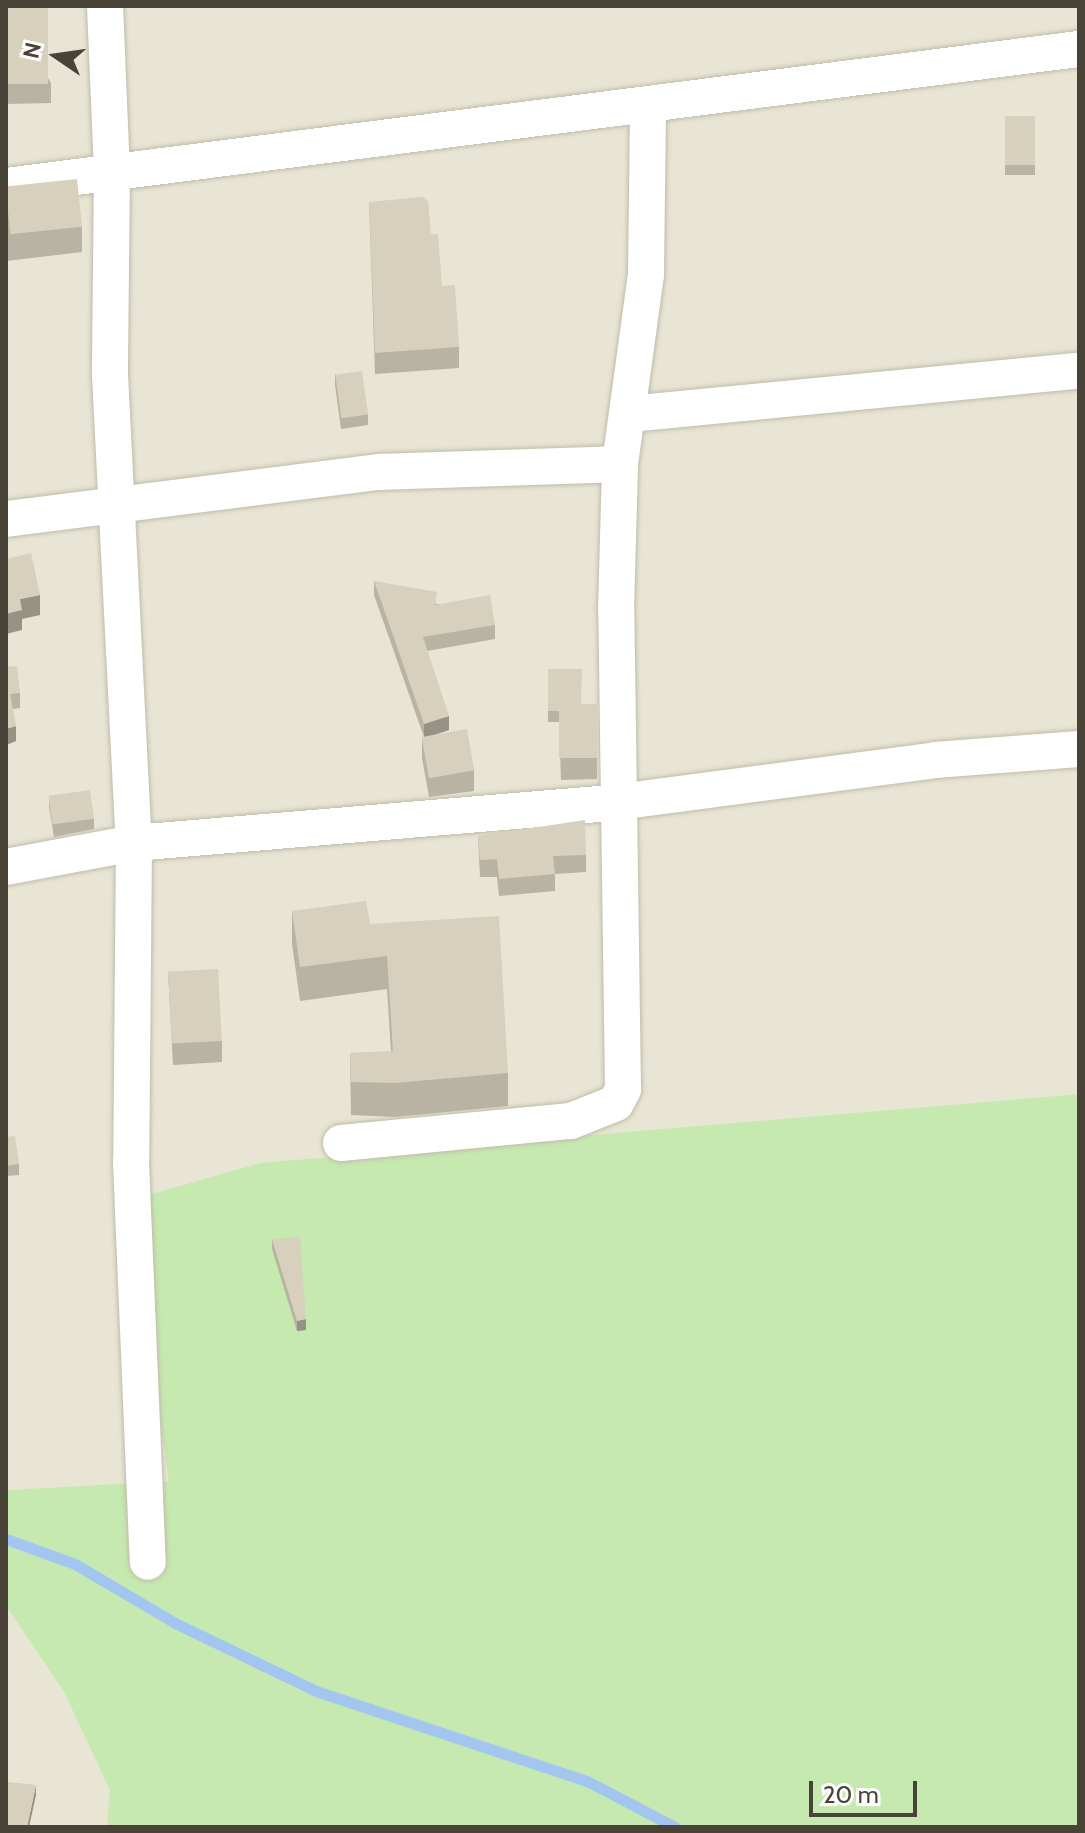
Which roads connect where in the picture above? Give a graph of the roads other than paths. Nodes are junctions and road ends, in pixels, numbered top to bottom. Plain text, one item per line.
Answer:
1 (105, 6) edge
2 (1079, 49) edge
3 (648, 104) junction
4 (112, 172) junction
5 (6, 186) edge
6 (1079, 371) edge
7 (629, 414) junction
8 (620, 464) junction
9 (117, 503) junction
10 (6, 519) edge
11 (1079, 749) edge
12 (618, 802) junction
13 (134, 843) junction
14 (6, 867) edge
15 (341, 1143) dead end
16 (148, 1562) dead end

1 - 4 street
2 - 3 street
3 - 4 street
3 - 7 street
4 - 5 street
4 - 9 street
6 - 7 street
7 - 8 street
8 - 9 street
8 - 12 street
9 - 10 street
9 - 13 street
11 - 12 street
12 - 13 street
12 - 15 street
13 - 14 street
13 - 16 street

